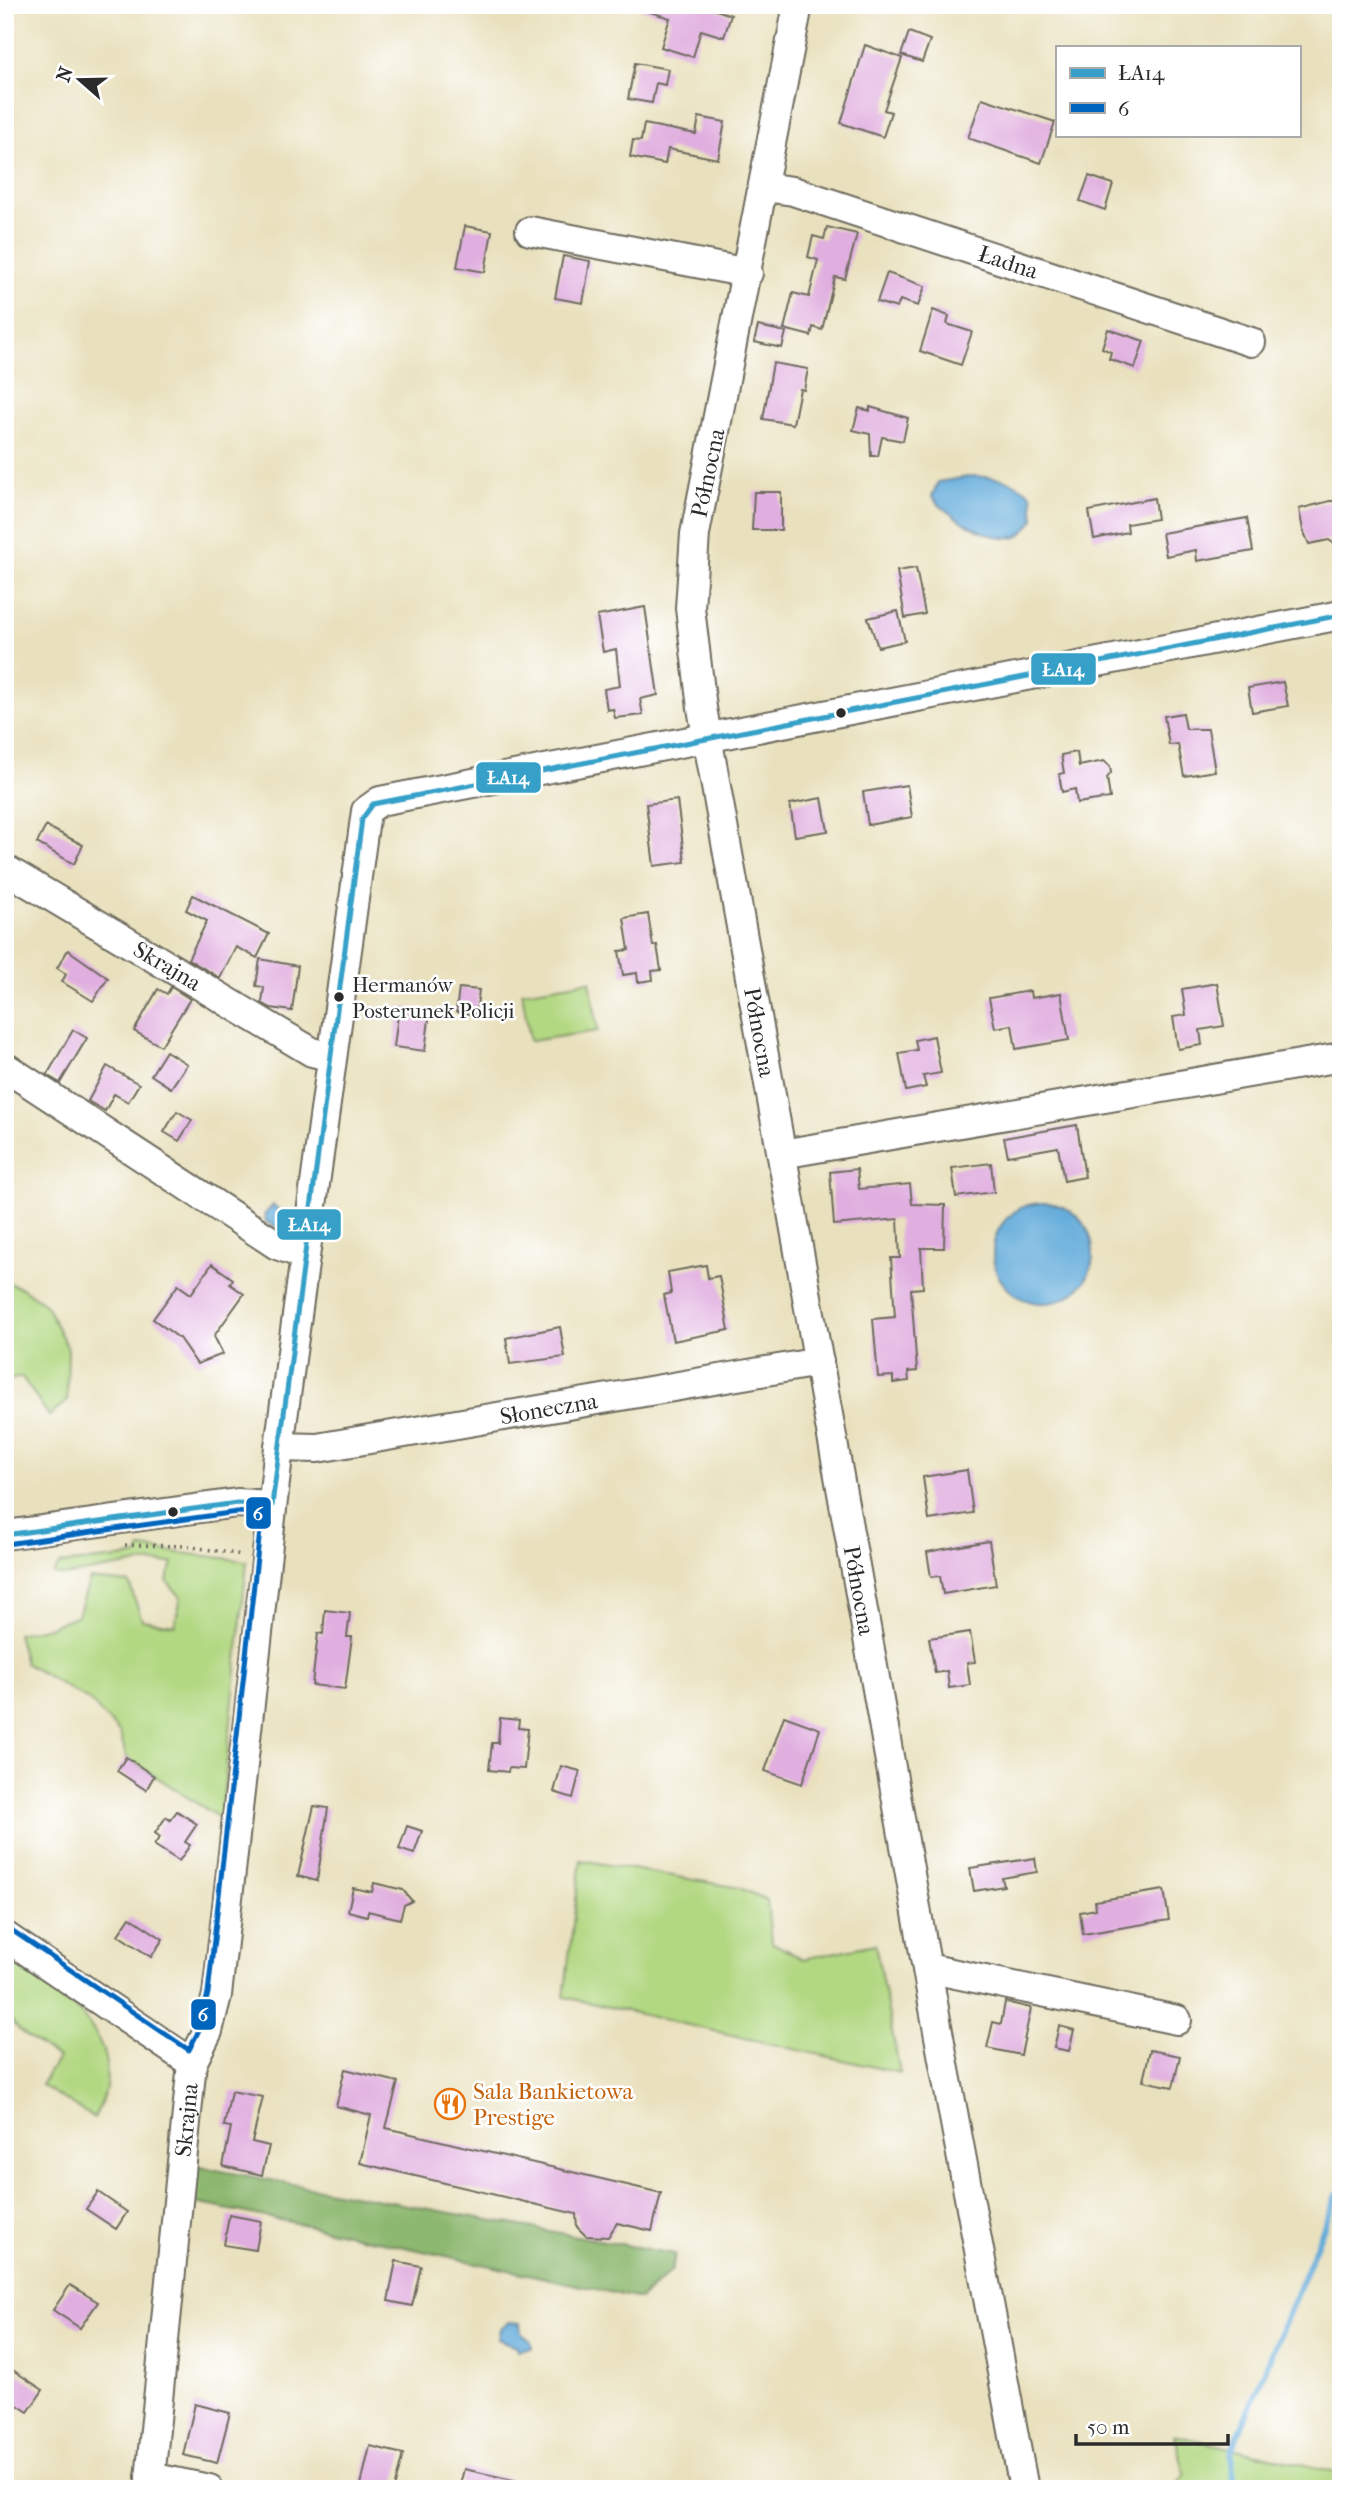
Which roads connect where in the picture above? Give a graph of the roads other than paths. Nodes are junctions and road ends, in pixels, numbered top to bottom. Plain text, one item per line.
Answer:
1 (798, 5) edge
2 (764, 187) junction
3 (530, 231) dead end
4 (748, 273) junction
5 (1251, 342) dead end
6 (1341, 615) edge
7 (708, 740) junction
8 (5, 869) edge
9 (332, 1057) junction
10 (1341, 1057) edge
11 (5, 1067) edge
12 (782, 1154) junction
13 (305, 1255) junction
14 (819, 1362) junction
15 (279, 1447) junction
16 (272, 1505) junction
17 (5, 1535) edge
18 (5, 1936) edge
19 (927, 1968) junction
20 (1177, 2020) dead end
21 (192, 2063) junction
22 (150, 2483) edge
23 (209, 2489) edge
24 (1024, 2489) edge

1 - 2 street, Północna
2 - 4 street, Północna
2 - 5 street, Ładna
3 - 4 street
4 - 7 street, Północna
6 - 7 street
7 - 9 street, Skrajna
7 - 12 street, Północna
8 - 9 street, Skrajna
9 - 13 street, Skrajna
10 - 12 street
11 - 13 street
12 - 14 street, Północna
13 - 15 street, Skrajna
14 - 15 street, Słoneczna
14 - 19 street, Północna
15 - 16 street, Skrajna
16 - 17 street
16 - 21 street, Skrajna
18 - 21 street
19 - 20 street
19 - 24 street, Północna
21 - 22 street, Skrajna
22 - 23 street

